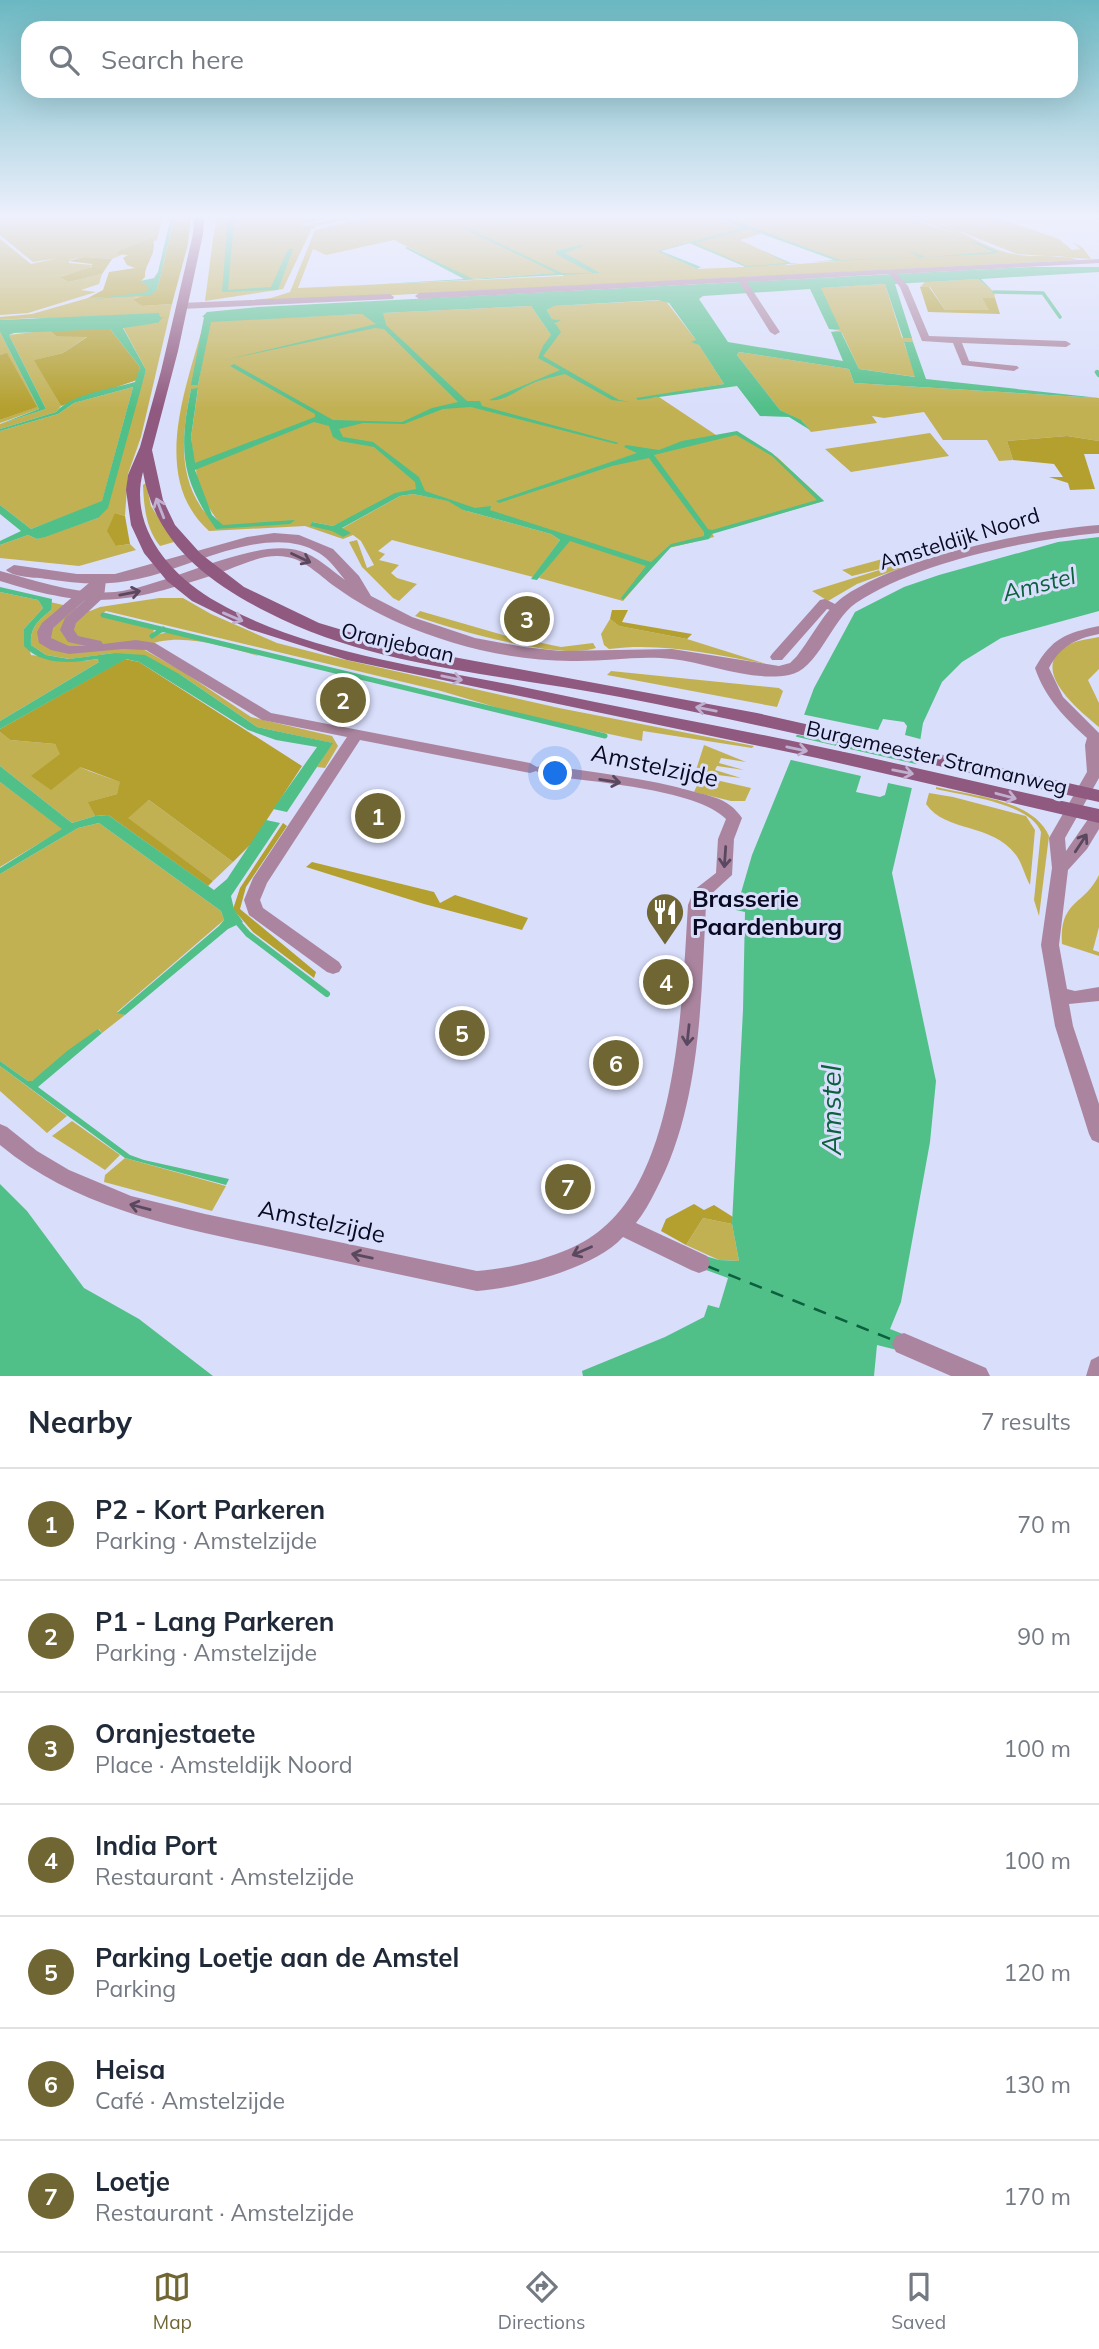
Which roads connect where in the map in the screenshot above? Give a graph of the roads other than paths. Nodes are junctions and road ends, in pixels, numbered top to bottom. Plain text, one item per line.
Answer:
1 (187, 280) edge
2 (757, 280) edge
3 (899, 280) edge
4 (742, 281) junction
5 (419, 296) dead end
6 (390, 297) dead end
7 (181, 306) junction
8 (775, 332) dead end
9 (957, 341) junction
10 (1066, 344) dead end
11 (1014, 368) dead end
12 (145, 449) junction
13 (1099, 529) edge
14 (196, 558) junction
15 (0, 569) edge
16 (212, 570) junction
17 (170, 574) junction
18 (0, 576) edge
19 (100, 580) junction
20 (90, 596) junction
21 (369, 600) junction
22 (839, 609) junction
23 (1099, 630) edge
24 (108, 645) junction
25 (777, 657) dead end
26 (774, 722) joint
27 (356, 735) junction
28 (1097, 739) edge
29 (766, 742) joint
30 (1083, 801) edge
31 (1099, 816) edge
32 (1060, 868) junction
33 (333, 967) dead end
34 (1099, 994) edge
35 (1059, 995) junction
36 (1099, 1134) edge
37 (7, 1140) edge
38 (621, 1226) junction
39 (699, 1263) dead end
40 (904, 1344) dead end
41 (1099, 1368) edge
42 (978, 1376) edge
43 (1098, 1376) edge

1 - 7 main road, Oranjebaan
2 - 4 street
3 - 9 street
4 - 5 street
4 - 8 street
6 - 7 street
7 - 12 main road, Oranjebaan
9 - 10 street
9 - 11 street
14 -> 12 main road, Oranjebaan
12 - 17 main road, Oranjebaan
13 - 22 street, Amsteldijk Noord
14 - 16 main road, Oranjebaan
14 - 17 street, Amsteldijk Noord
14 - 21 street, Amsteldijk Noord
15 - 19 street
16 - 17 street, Amsteldijk Noord
16 -> 21 street, Amsteldijk Noord
26 -> 16 main road, Oranjebaan
17 - 19 street
20 -> 17 street
17 -> 29 main road, Oranjebaan
18 - 20 street
19 - 20 street
20 - 24 street
20 - 24 street
21 - 22 street, Amsteldijk Noord
22 - 25 street, Amsteldijk Noord
23 - 28 street
24 - 27 street, Amstelzijde
26 - 30 main road, Burgemeester Stramanweg
27 - 33 street
27 -> 38 street, Amstelzijde
28 - 30 street
29 -> 30 main road, Burgemeester Stramanweg
30 - 31 main road, Burgemeester Stramanweg
30 - 32 street
32 -> 31 street
32 - 35 street
34 - 35 street
35 - 36 street
38 -> 37 street, Amstelzijde
38 - 39 street
40 - 42 street
41 - 43 street

